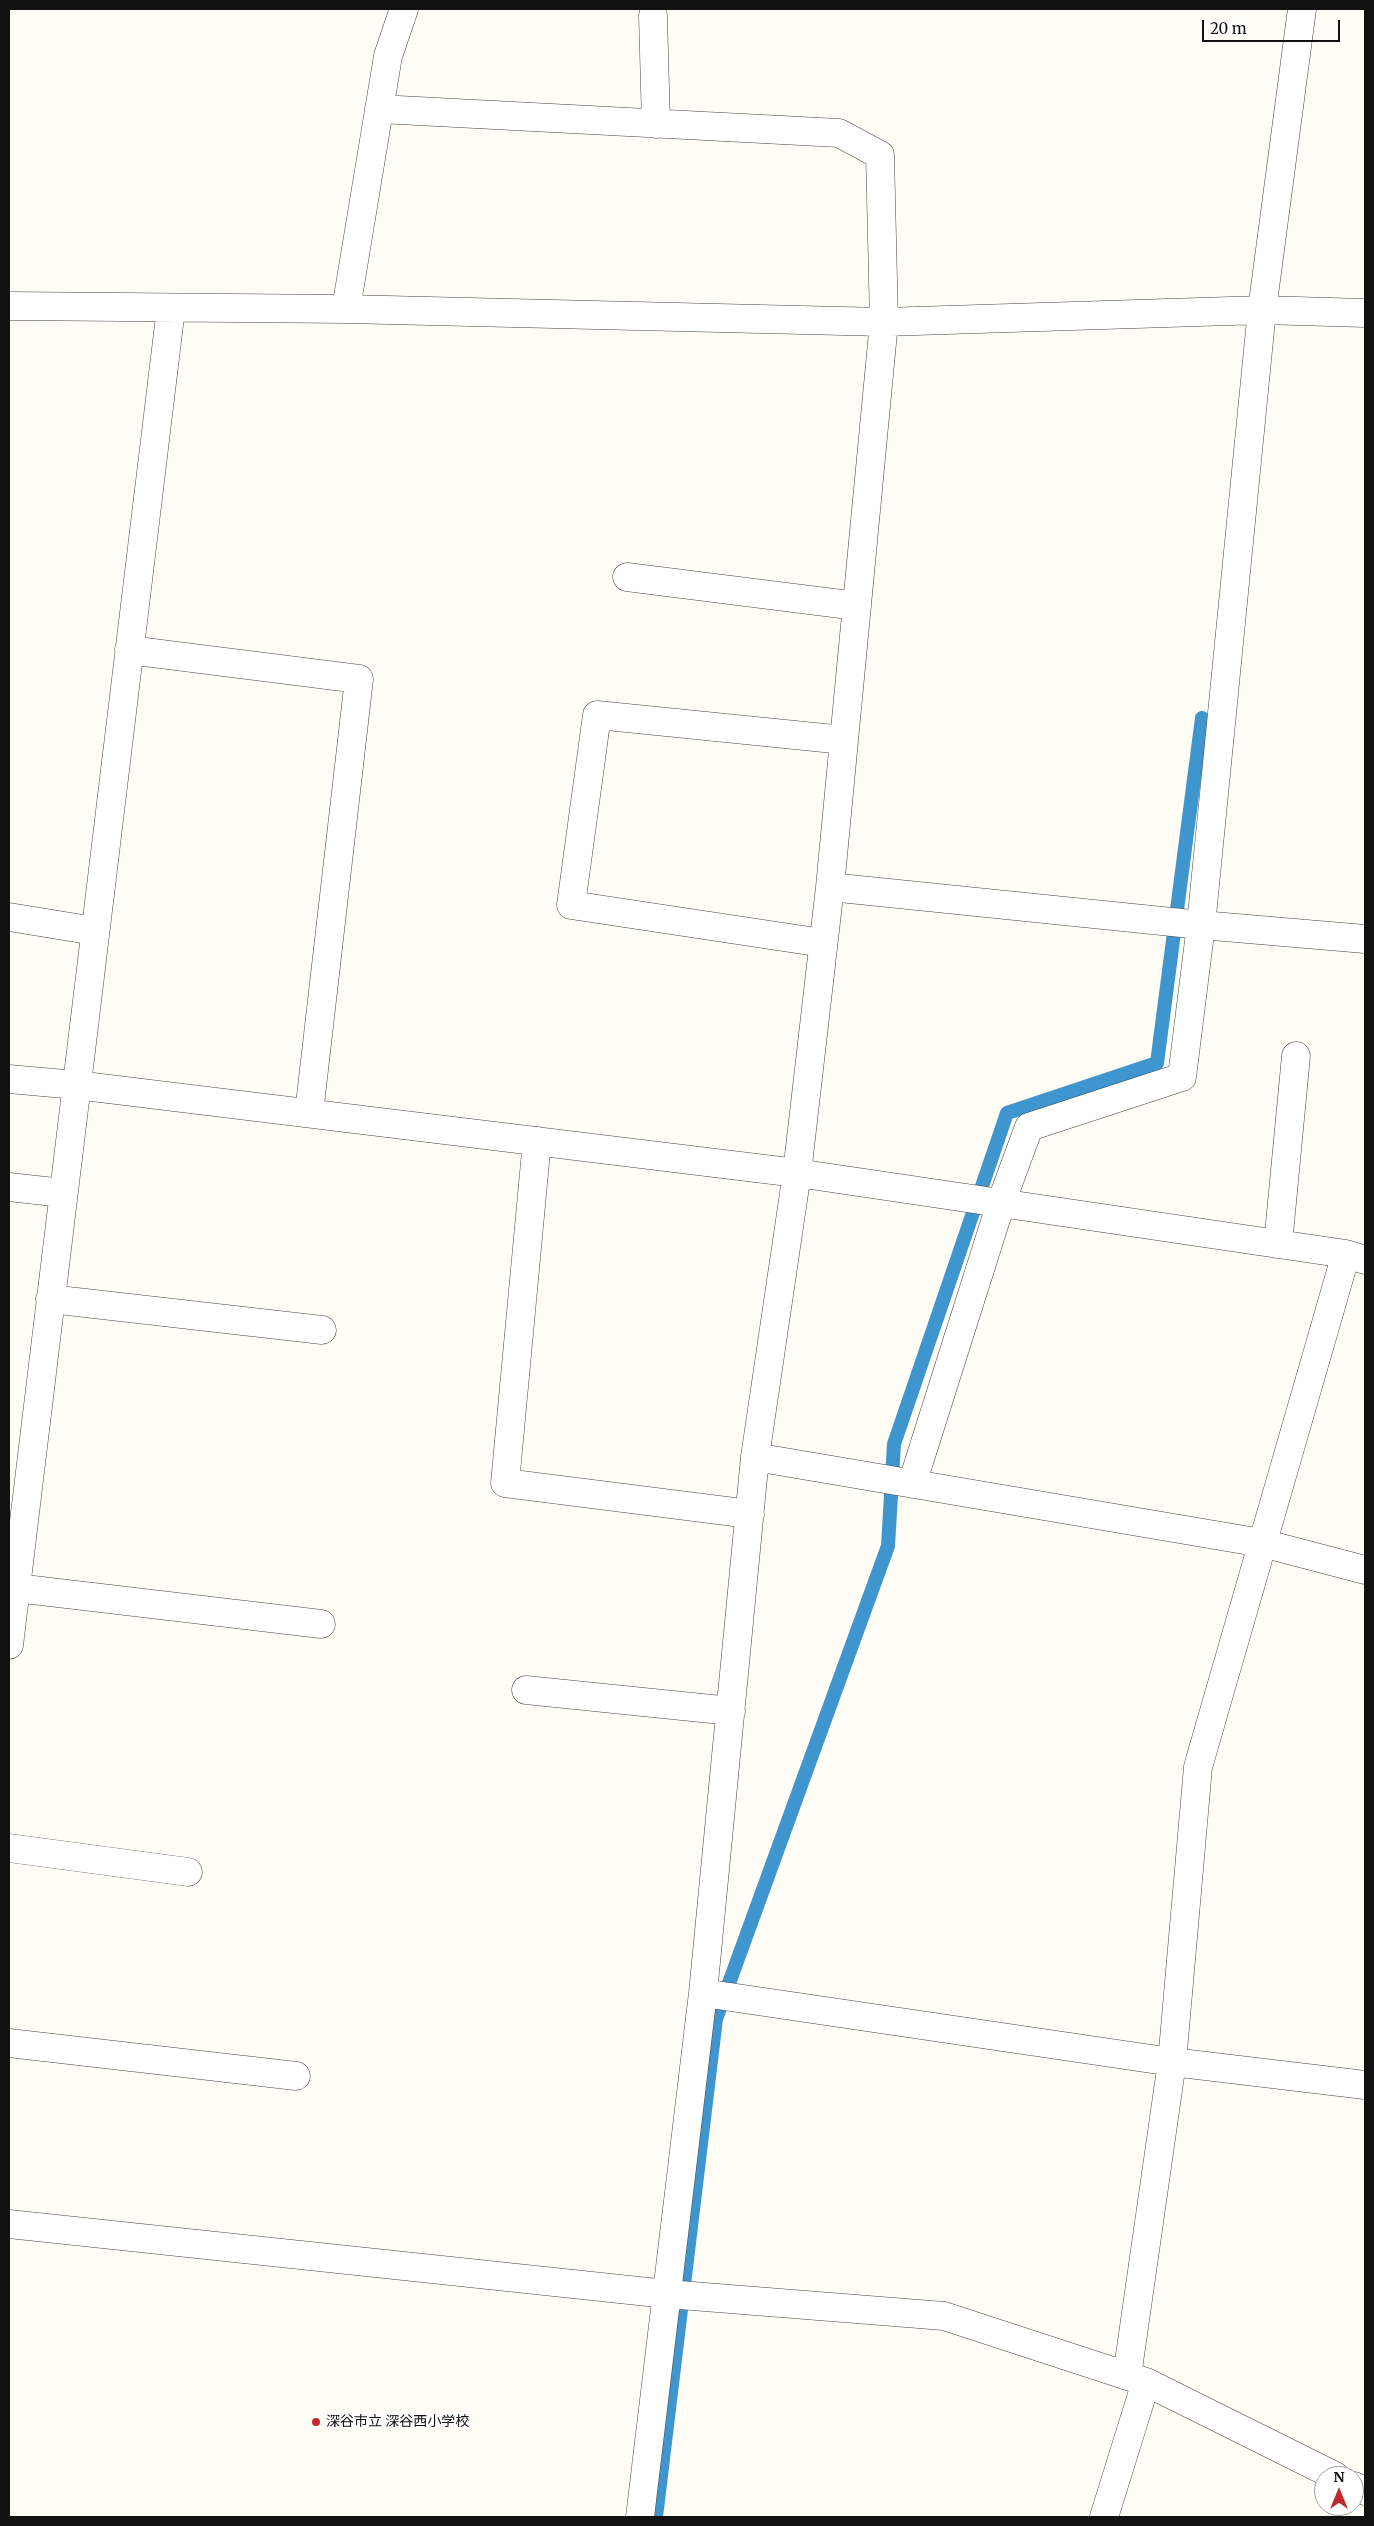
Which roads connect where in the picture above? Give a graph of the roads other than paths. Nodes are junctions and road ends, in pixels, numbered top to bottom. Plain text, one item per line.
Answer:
1 (404, 9) edge
2 (1302, 9) edge
3 (653, 16) dead end
4 (379, 110) junction
5 (656, 124) junction
6 (9, 306) edge
7 (171, 308) junction
8 (346, 309) junction
9 (1262, 310) junction
10 (1365, 313) edge
11 (884, 322) junction
12 (627, 576) dead end
13 (857, 606) junction
14 (129, 650) junction
15 (844, 740) junction
16 (830, 887) junction
17 (9, 918) edge
18 (1201, 925) junction
19 (95, 931) junction
20 (1365, 939) edge
21 (823, 943) junction
22 (1296, 1056) dead end
23 (9, 1078) edge
24 (76, 1085) junction
25 (309, 1113) junction
26 (537, 1141) junction
27 (797, 1173) junction
28 (9, 1187) edge
29 (63, 1193) junction
30 (1001, 1203) junction
31 (1278, 1244) junction
32 (1356, 1257) edge
33 (50, 1299) junction
34 (322, 1330) dead end
35 (755, 1457) junction
36 (912, 1484) junction
37 (750, 1514) junction
38 (1262, 1543) junction
39 (1365, 1570) edge
40 (16, 1588) junction
41 (321, 1624) dead end
42 (9, 1635) edge
43 (526, 1690) dead end
44 (730, 1711) junction
45 (9, 1848) edge
46 (188, 1872) dead end
47 (703, 1993) junction
48 (9, 2043) edge
49 (1172, 2062) junction
50 (296, 2076) dead end
51 (1365, 2085) edge
52 (9, 2224) edge
53 (667, 2294) junction
54 (1137, 2379) junction
55 (1315, 2466) edge
56 (640, 2517) edge
57 (1104, 2517) edge

1 - 4 street
2 - 9 street
3 - 5 street
4 - 5 street
4 - 8 street
5 - 11 street
6 - 7 street
7 - 8 street
7 - 14 street
8 - 11 street
9 - 10 street
9 - 11 street
9 - 18 street
11 - 13 street
12 - 13 street
13 - 15 street
14 - 19 street
14 - 25 street
15 - 16 street
15 - 21 street
16 - 18 street
16 - 21 street
17 - 19 street
18 - 20 street
18 - 30 street
19 - 24 street
21 - 27 street
22 - 31 street
23 - 24 street
24 - 25 street
24 - 29 street
25 - 26 street
26 - 27 street
26 - 37 street
27 - 30 street
27 - 35 street
28 - 29 street
29 - 33 street
30 - 31 street
30 - 36 street
31 - 32 street
32 - 38 street
33 - 34 street
33 - 40 street
35 - 36 street
35 - 37 street
36 - 38 street
37 - 44 street
38 - 39 street
38 - 49 street
40 - 41 street
40 - 42 street
43 - 44 street
44 - 47 street
45 - 46 street
47 - 49 street
47 - 53 street
48 - 50 street
49 - 51 street
49 - 54 street
52 - 53 street
53 - 54 street
53 - 56 street
54 - 55 street
54 - 57 street

